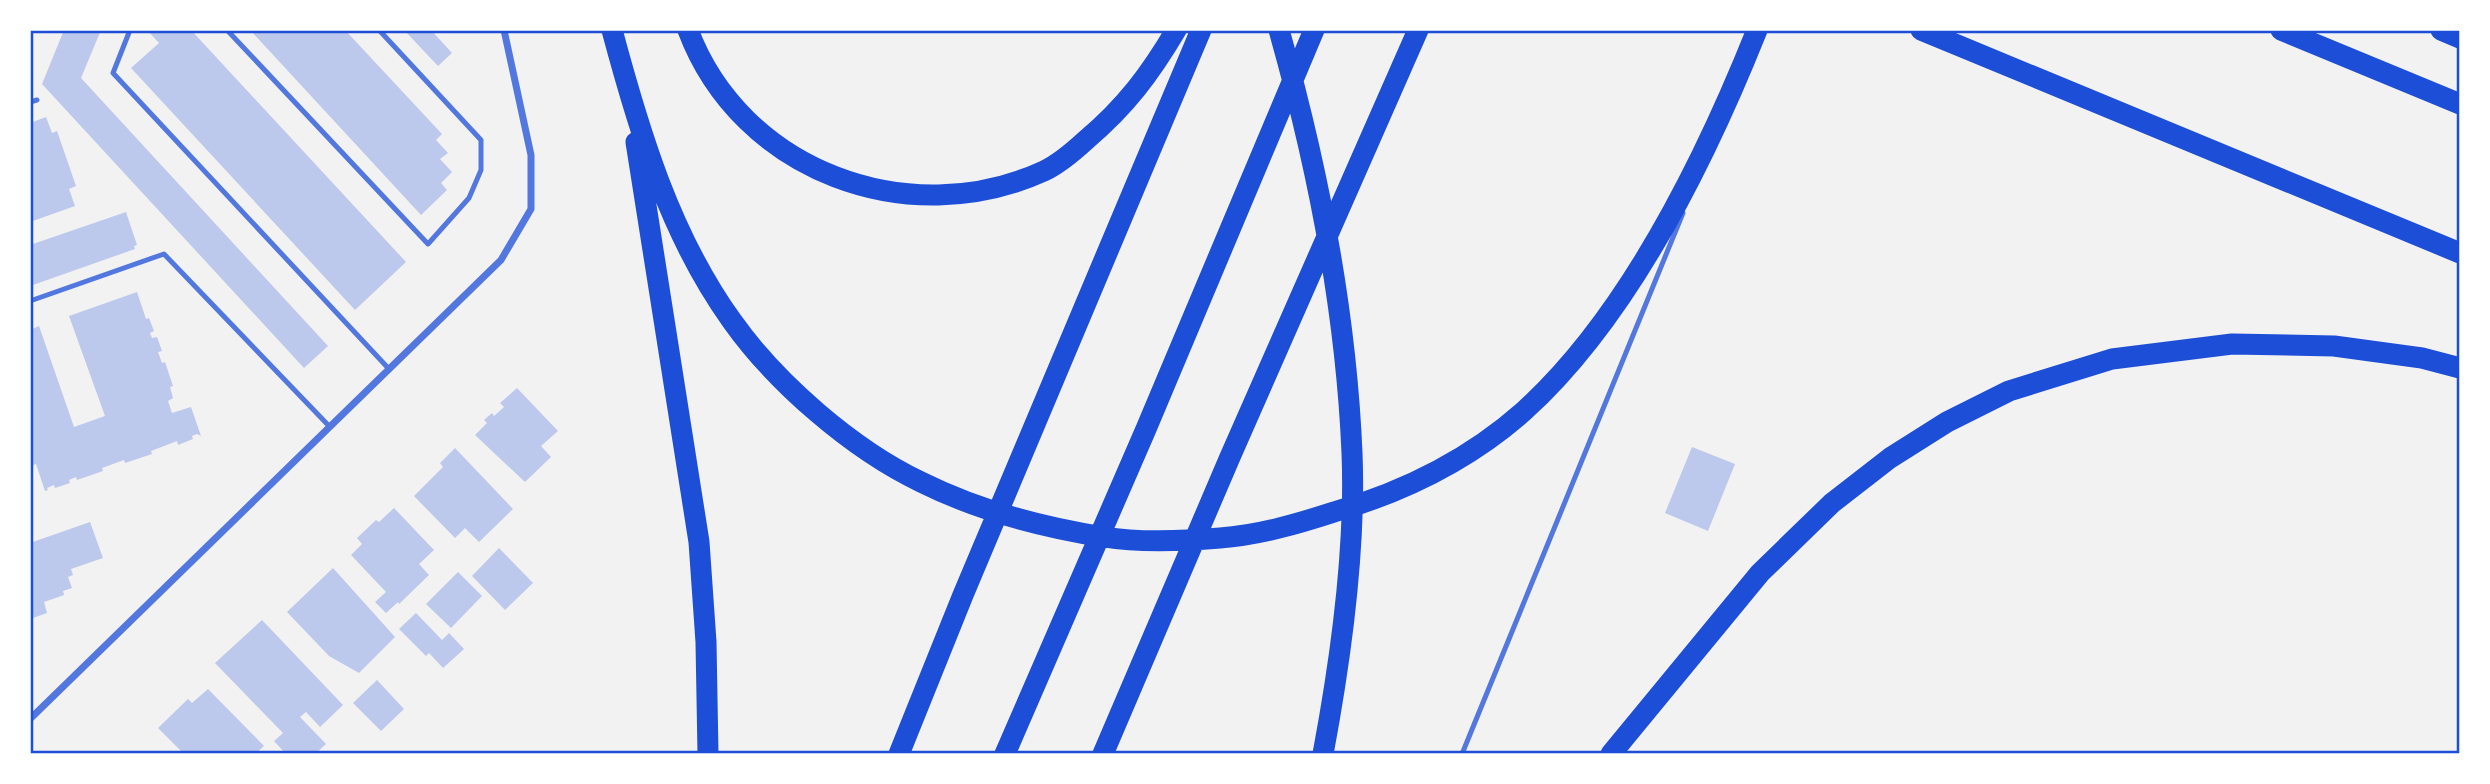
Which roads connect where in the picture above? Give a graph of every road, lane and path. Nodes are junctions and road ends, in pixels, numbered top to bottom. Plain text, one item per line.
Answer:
1 (130, 30) edge
2 (227, 30) edge
3 (379, 30) edge
4 (504, 30) edge
5 (612, 30) edge
6 (688, 30) edge
7 (1176, 30) edge
8 (1201, 30) edge
9 (1279, 30) edge
10 (1314, 30) edge
11 (1418, 30) edge
12 (1757, 30) edge
13 (1921, 30) edge
14 (2281, 30) edge
15 (2441, 30) edge
16 (2460, 38) edge
17 (1736, 83) junction
18 (628, 89) junction
19 (37, 100) dead end
20 (30, 102) edge
21 (2460, 104) edge
22 (2460, 253) edge
23 (30, 301) edge
24 (2460, 368) edge
25 (389, 369) junction
26 (330, 427) junction
27 (30, 719) edge
28 (708, 754) edge
29 (899, 754) edge
30 (1005, 754) edge
31 (1103, 754) edge
32 (1324, 754) edge
33 (1462, 754) edge
34 (1611, 754) edge

1 - 25 lane
2 - 3 lane
4 - 25 street
5 - 18 highway
6 - 7 highway
8 - 29 highway
9 - 32 highway
10 - 30 highway
11 - 31 highway
12 - 17 highway
13 - 22 highway
14 - 21 highway
15 - 16 highway
17 - 18 highway
17 - 33 lane
18 - 28 highway
19 - 20 lane
23 - 26 lane
24 - 34 highway
25 - 26 street
26 - 27 street

